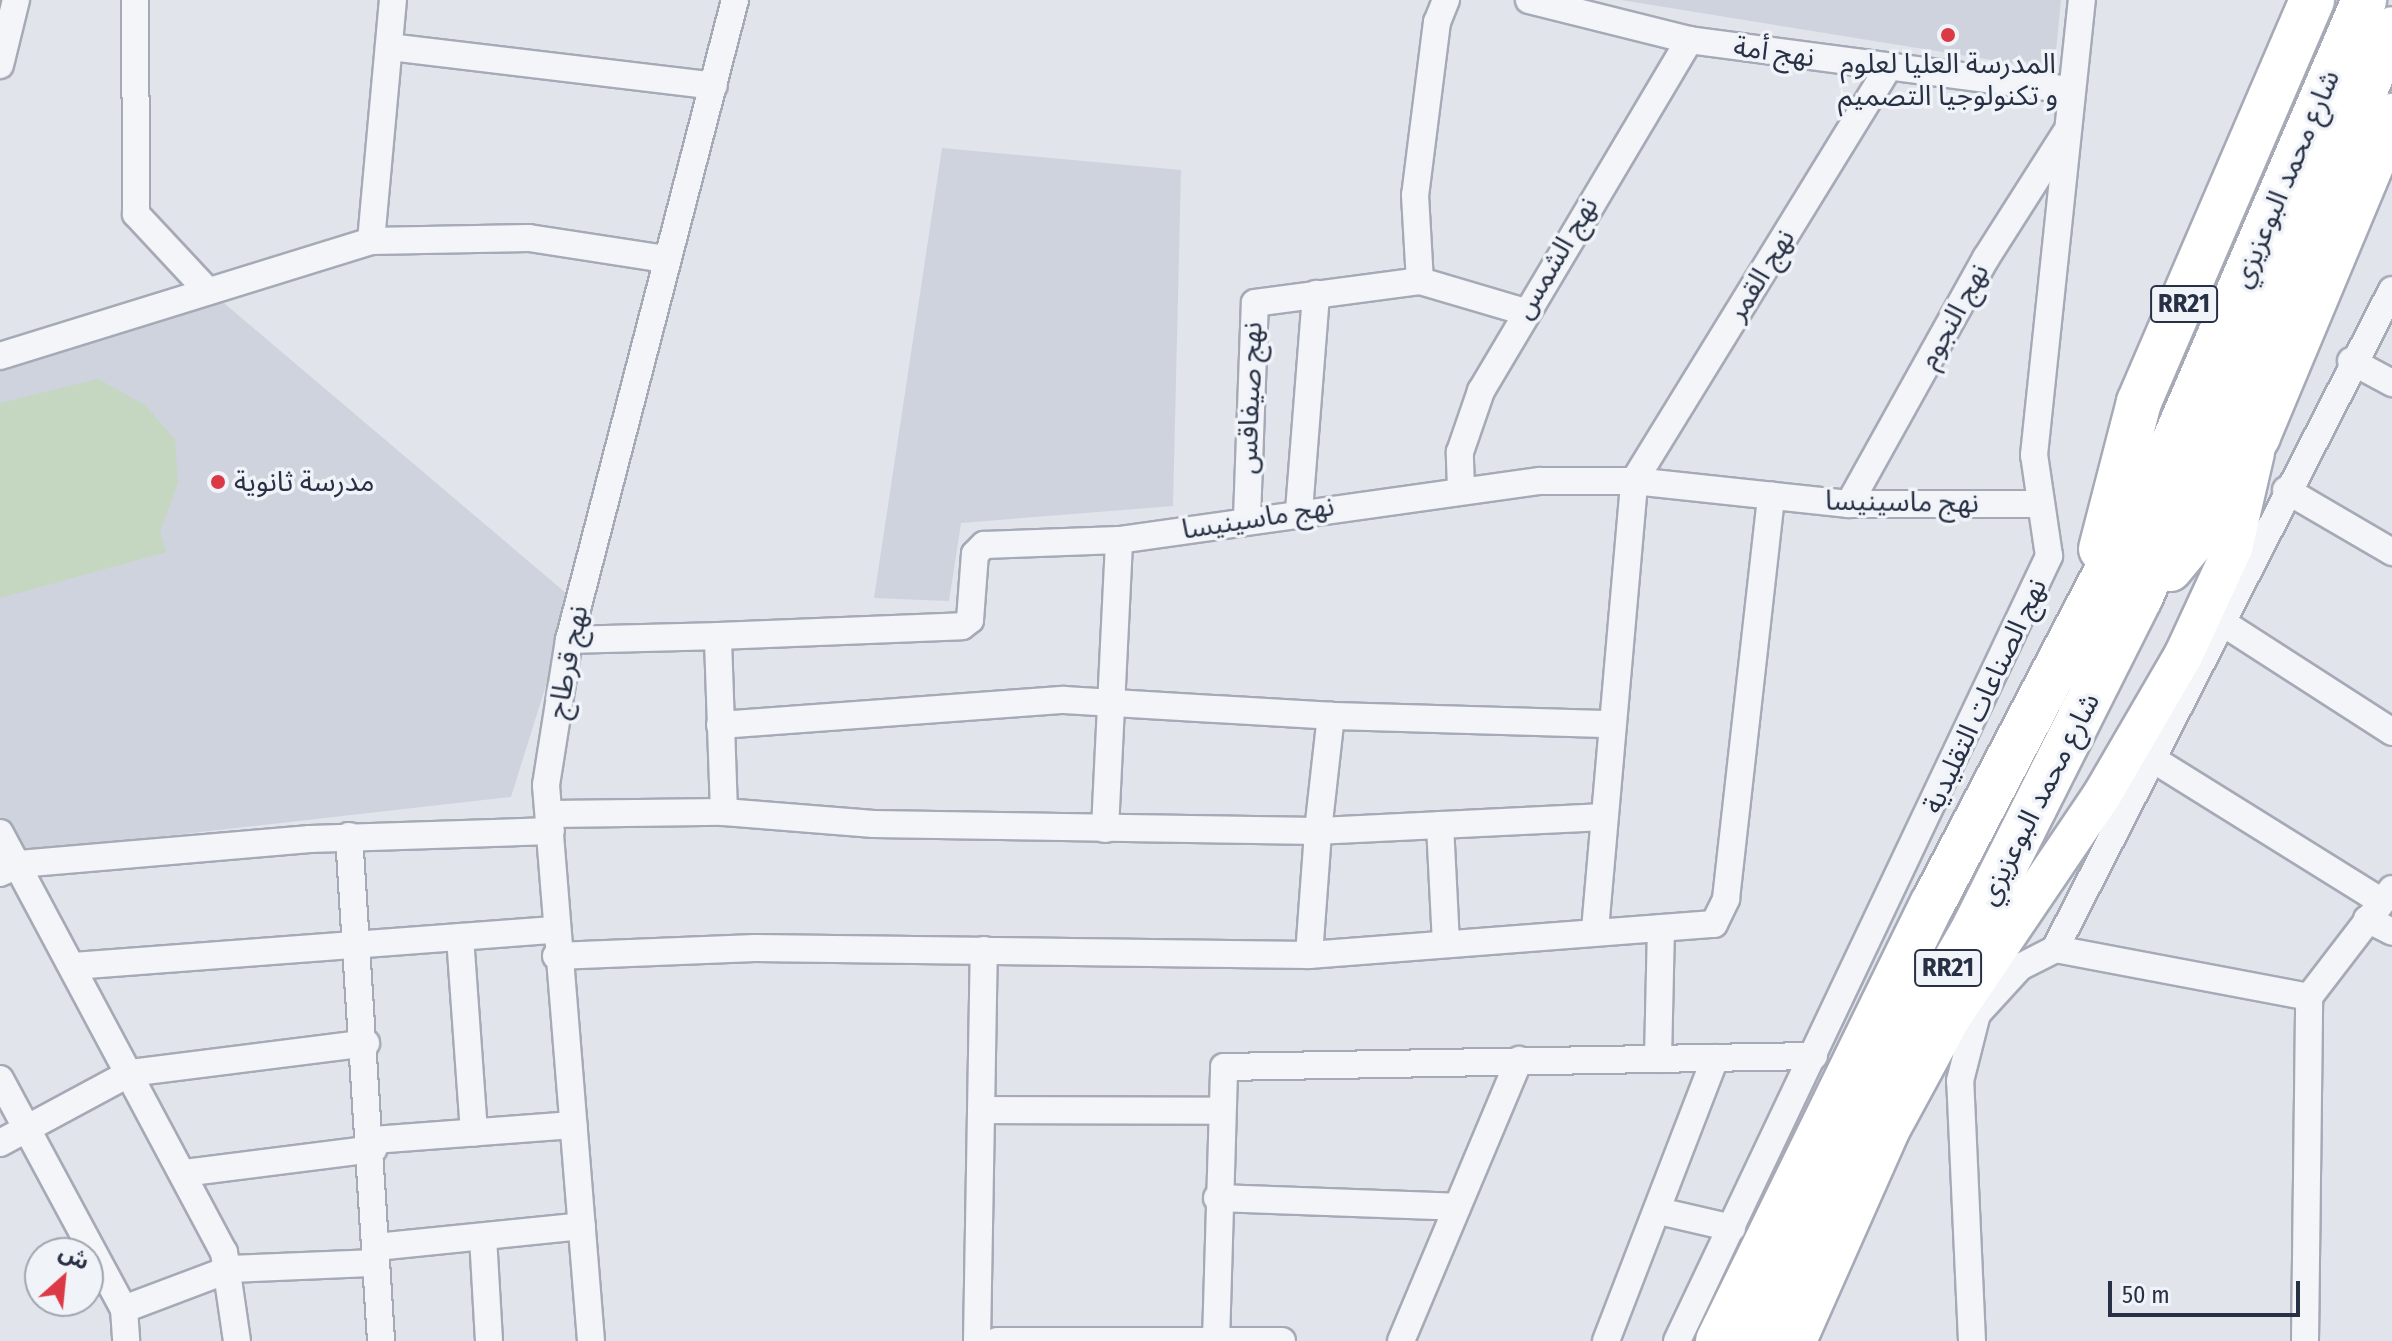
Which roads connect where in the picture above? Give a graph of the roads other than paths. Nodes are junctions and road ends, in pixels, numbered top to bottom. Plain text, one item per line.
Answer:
1 (16, 0) edge
2 (135, 0) edge
3 (393, 0) edge
4 (735, 0) edge
5 (1446, 0) edge
6 (1529, 0) edge
7 (2082, 0) edge
8 (2312, 0) edge
9 (2364, 0) edge
10 (2392, 29) edge
11 (1689, 40) junction
12 (389, 47) junction
13 (0, 65) edge
14 (1887, 69) junction
15 (714, 86) junction
16 (2071, 90) junction
17 (2392, 116) edge
18 (2065, 134) junction
19 (371, 241) junction
20 (664, 259) junction
21 (1420, 281) junction
22 (206, 289) junction
23 (2392, 290) edge
24 (1316, 294) junction
25 (1522, 311) junction
26 (0, 356) edge
27 (2351, 361) junction
28 (2392, 383) edge
29 (2258, 436) junction
30 (1634, 481) junction
31 (1461, 489) junction
32 (2286, 490) junction
33 (1771, 496) junction
34 (1849, 504) junction
35 (2040, 504) junction
36 (1299, 511) junction
37 (1247, 518) junction
38 (1119, 540) junction
39 (2392, 552) edge
40 (2140, 598) junction
41 (2084, 617) junction
42 (2220, 621) junction
43 (718, 636) junction
44 (569, 640) junction
45 (1108, 701) junction
46 (1331, 716) junction
47 (1608, 724) junction
48 (720, 725) junction
49 (2392, 732) edge
50 (2151, 758) junction
51 (724, 812) junction
52 (1602, 817) junction
53 (550, 823) junction
54 (1440, 825) junction
55 (1105, 829) junction
56 (1318, 831) junction
57 (0, 833) edge
58 (349, 836) junction
59 (9, 868) edge
60 (2380, 903) edge
61 (1661, 928) junction
62 (1595, 930) junction
63 (2392, 932) edge
64 (460, 937) junction
65 (1446, 942) junction
66 (555, 943) junction
67 (360, 946) junction
68 (2055, 949) junction
69 (984, 950) junction
70 (1309, 955) junction
71 (73, 966) junction
72 (2309, 997) junction
73 (366, 1043) junction
74 (1814, 1056) junction
75 (1715, 1058) junction
76 (1658, 1059) junction
77 (1519, 1060) junction
78 (130, 1073) junction
79 (0, 1079) edge
80 (981, 1110) junction
81 (1218, 1111) junction
82 (573, 1125) junction
83 (28, 1127) junction
84 (474, 1133) junction
85 (0, 1143) edge
86 (373, 1144) junction
87 (184, 1173) junction
88 (1217, 1198) junction
89 (1457, 1207) junction
90 (1659, 1211) junction
91 (582, 1226) junction
92 (1732, 1228) junction
93 (483, 1237) junction
94 (376, 1255) junction
95 (230, 1269) junction
96 (124, 1309) junction
97 (1216, 1339) edge
98 (1072, 1340) edge
99 (126, 1341) edge
100 (237, 1341) edge
101 (381, 1341) edge
102 (489, 1341) edge
103 (591, 1341) edge
104 (977, 1341) edge
105 (997, 1341) edge
106 (1282, 1341) edge
107 (1401, 1341) edge
108 (1606, 1341) edge
109 (1677, 1341) edge
110 (1718, 1341) edge
111 (1764, 1341) edge
112 (1797, 1341) edge
113 (1972, 1341) edge
114 (2305, 1341) edge

1 - 13 street
2 - 22 street
3 - 12 street
4 - 15 street, نهج قرطاج
5 - 21 street
6 - 11 street, نهج أمة
7 - 16 street, نهج الصناعات التقليدية
8 - 41 highway, شارع محمد البوعزيزي / RR21
9 - 41 highway, شارع محمد البوعزيزي / RR21
10 - 40 highway, شارع محمد البوعزيزي / RR21
11 - 14 street, نهج أمة
11 - 25 street, نهج الشمس
12 - 15 street
12 - 19 street
14 - 16 street, نهج أمة
14 - 30 street, نهج القمر
15 - 20 street, نهج قرطاج
16 - 18 street, نهج الصناعات التقليدية
17 - 29 highway, شارع محمد البوعزيزي / RR21
18 - 34 street, نهج النجوم
18 - 35 street, نهج الصناعات التقليدية
19 - 20 street
19 - 22 street
20 - 44 street, نهج قرطاج
21 - 24 street, نهج صيفاقس
21 - 25 street, نهج صيفاقس
22 - 26 street
23 - 27 street
24 - 36 street
24 - 37 street, نهج صيفاقس
25 - 31 street, نهج الشمس
27 - 28 street
27 - 32 street
29 - 40 highway, شارع محمد البوعزيزي / RR21
29 - 112 main road
30 - 31 street, نهج ماسينيسا
30 - 33 street, نهج ماسينيسا
30 - 47 street
31 - 36 street, نهج ماسينيسا
32 - 39 street
32 - 42 street
33 - 34 street, نهج ماسينيسا
33 - 61 street
34 - 35 street, نهج ماسينيسا
35 - 74 street, نهج الصناعات التقليدية
36 - 37 street, نهج ماسينيسا
37 - 38 street, نهج ماسينيسا
38 - 43 street, نهج ماسينيسا
38 - 45 street
40 - 111 highway, شارع محمد البوعزيزي / RR21
41 - 110 highway, شارع محمد البوعزيزي / RR21
42 - 49 street
42 - 50 street
43 - 44 street, نهج ماسينيسا
43 - 48 street
44 - 53 street, نهج قرطاج
45 - 46 street
45 - 48 street
45 - 55 street
46 - 47 street
46 - 56 street
47 - 52 street
48 - 51 street
50 - 60 street
50 - 68 street
51 - 53 street
51 - 55 street
52 - 54 street
52 - 62 street
53 - 58 street
53 - 66 street, نهج قرطاج
54 - 56 street
54 - 65 street
55 - 56 street
56 - 70 street
57 - 59 street
58 - 59 street
58 - 67 street
59 - 71 street
60 - 63 street
60 - 72 street
61 - 62 street
61 - 76 street
62 - 65 street
64 - 66 street
64 - 67 street
64 - 84 street
65 - 70 street
66 - 69 street
66 - 82 street, نهج قرطاج
67 - 71 street
67 - 73 street
68 - 72 street
68 - 113 street
69 - 70 street
69 - 80 street
71 - 78 street
72 - 114 street
73 - 78 street
73 - 86 street
74 - 75 street
74 - 92 street, نهج الصناعات التقليدية
75 - 76 street
75 - 90 street
76 - 77 street
77 - 81 street
77 - 89 street
78 - 83 street
78 - 87 street
79 - 83 street
80 - 81 street
80 - 104 street
81 - 88 street
82 - 84 street
82 - 91 street, نهج قرطاج
83 - 85 street
83 - 96 street
84 - 86 street
86 - 87 street
86 - 94 street
87 - 95 street
88 - 89 street
88 - 97 street
89 - 107 street
90 - 92 street
90 - 108 street
91 - 93 street
91 - 103 street, نهج قرطاج
92 - 109 street, نهج الصناعات التقليدية
93 - 94 street
93 - 102 street
94 - 95 street
94 - 101 street
95 - 96 street
95 - 100 street
96 - 99 street
97 - 98 street
97 - 106 street
98 - 105 street

